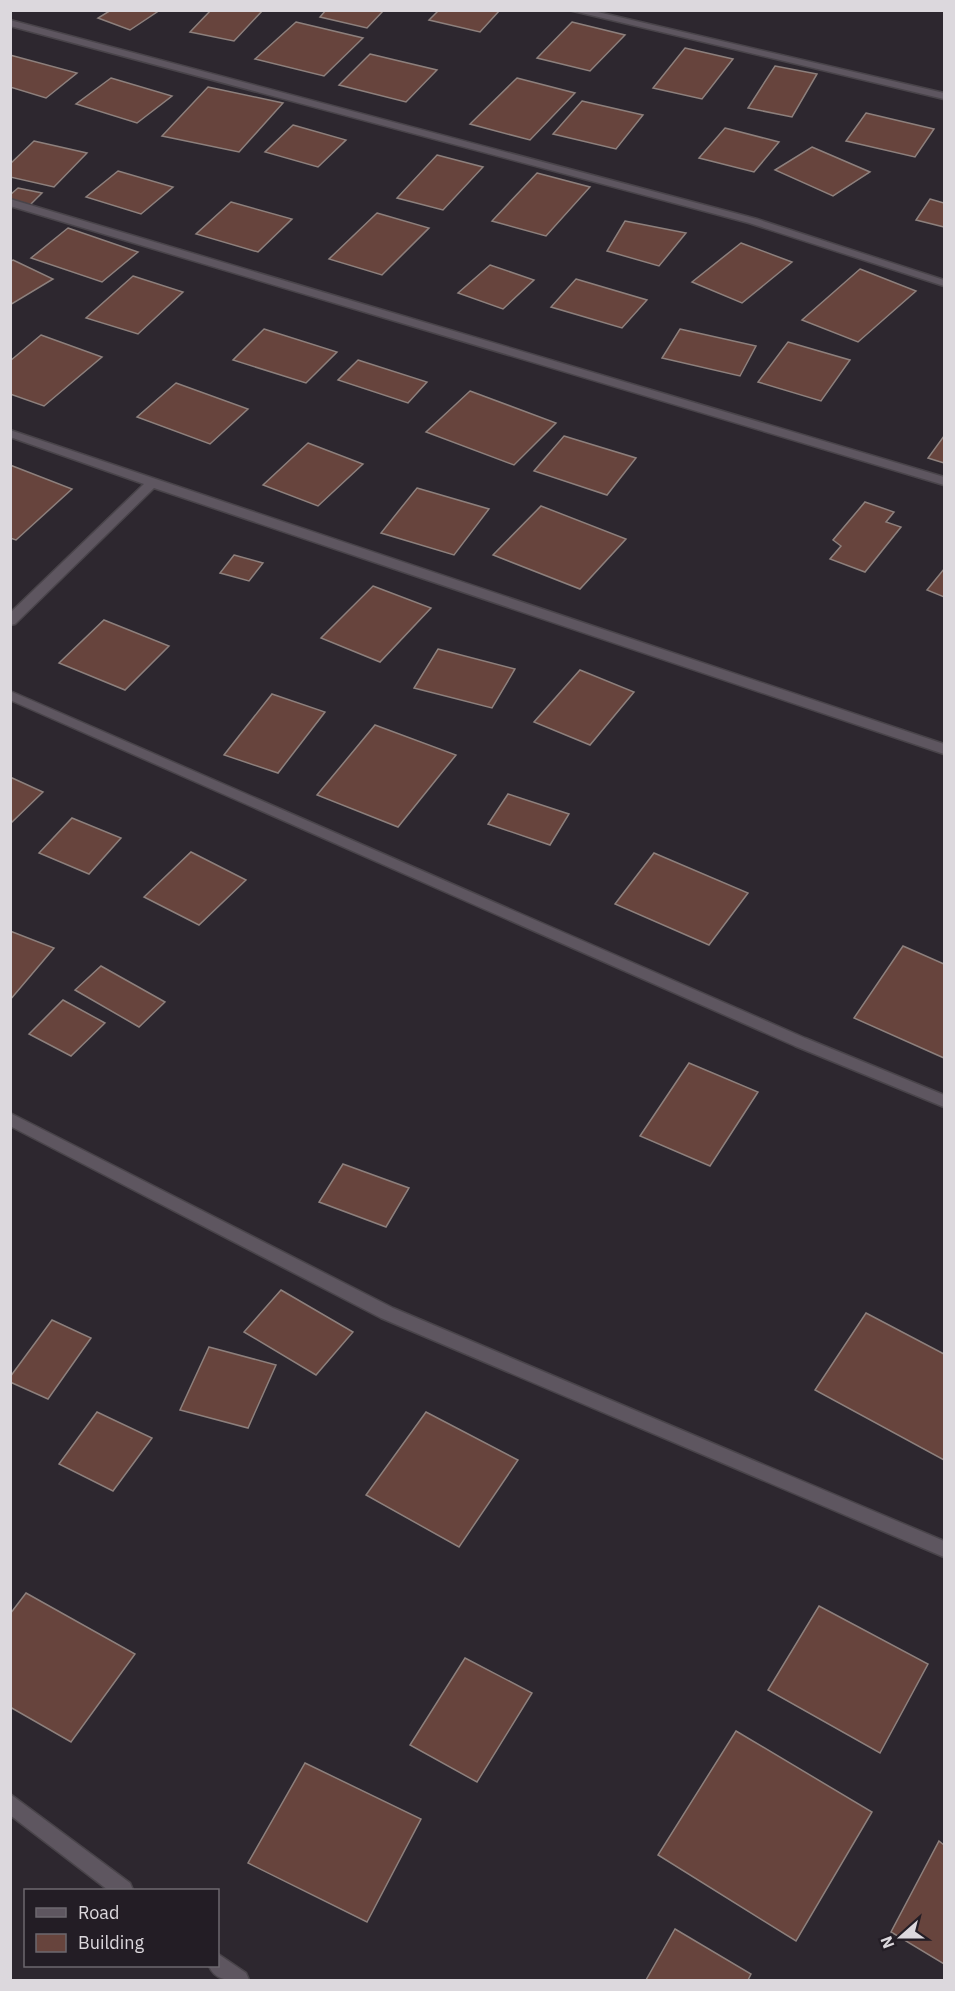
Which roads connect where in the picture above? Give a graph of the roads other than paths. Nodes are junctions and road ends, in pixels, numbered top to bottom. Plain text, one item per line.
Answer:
1 (574, 10) edge
2 (10, 23) edge
3 (945, 96) edge
4 (10, 202) edge
5 (945, 283) edge
6 (10, 433) edge
7 (945, 482) edge
8 (152, 483) junction
9 (10, 621) edge
10 (10, 695) edge
11 (945, 749) edge
12 (945, 1101) edge
13 (10, 1119) edge
14 (945, 1549) edge
15 (10, 1803) edge
16 (122, 1889) edge
17 (219, 1965) edge
18 (239, 1980) edge

1 - 3 street
2 - 5 street
4 - 7 street
6 - 8 street
8 - 9 street
8 - 11 street
10 - 12 street
13 - 14 street
15 - 16 street
17 - 18 street

